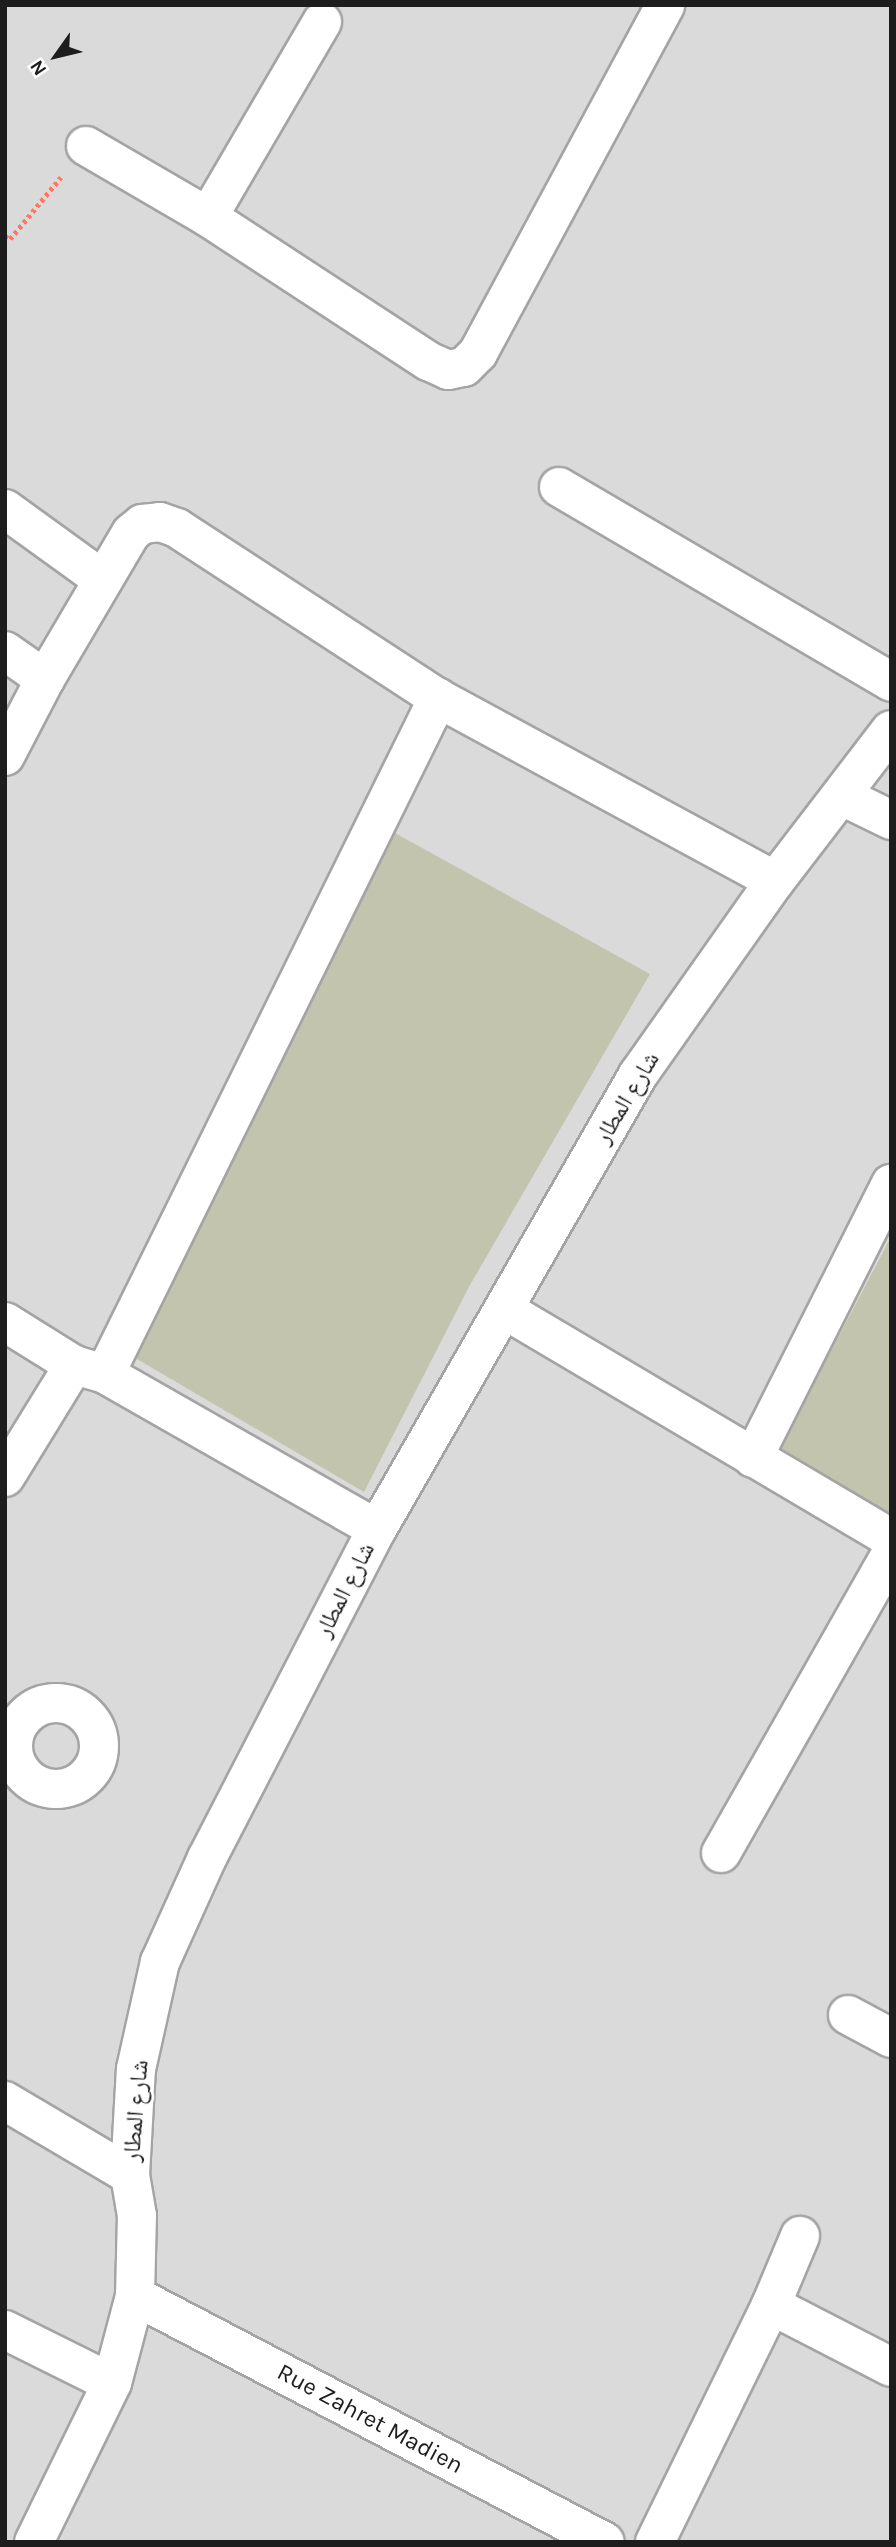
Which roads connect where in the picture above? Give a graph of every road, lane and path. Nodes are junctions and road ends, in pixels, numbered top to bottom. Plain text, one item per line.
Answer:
1 (665, 5) edge
2 (322, 22) dead end
3 (86, 146) joint
4 (208, 217) junction
5 (5, 236) edge
6 (559, 487) dead end
7 (5, 509) edge
8 (103, 580) junction
9 (5, 651) edge
10 (45, 679) junction
11 (891, 682) edge
12 (438, 698) junction
13 (891, 730) edge
14 (5, 756) edge
15 (842, 796) junction
16 (891, 820) edge
17 (775, 881) junction
18 (891, 1184) edge
19 (505, 1310) junction
20 (5, 1322) edge
21 (90, 1369) junction
22 (753, 1458) junction
23 (5, 1477) edge
24 (377, 1529) junction
25 (891, 1538) edge
26 (891, 1554) edge
27 (721, 1853) dead end
28 (848, 2015) dead end
29 (891, 2038) edge
30 (5, 2101) edge
31 (130, 2175) junction
32 (800, 2236) dead end
33 (135, 2296) junction
34 (771, 2305) junction
35 (5, 2330) edge
36 (891, 2367) edge
37 (112, 2383) junction
38 (34, 2542) edge
39 (605, 2542) edge
40 (655, 2542) edge

1 - 4 street
2 - 4 street
3 - 4 street
3 - 5 path
6 - 11 street
7 - 8 street
8 - 10 street
8 - 12 street
9 - 10 street
10 - 14 street
12 - 17 street
12 - 21 street
13 - 15 street, شارع المطار
15 - 16 street
15 - 17 street, شارع المطار
17 - 19 street, شارع المطار
18 - 22 street
19 - 22 street
19 - 24 street, شارع المطار
20 - 21 street
21 - 23 street
21 - 24 street
22 - 25 street
24 - 31 street, شارع المطار
26 - 27 street
28 - 29 street
30 - 31 street
31 - 33 street, شارع المطار
32 - 34 street
33 - 37 street, شارع المطار
33 - 39 street, Rue Zahret Madien
34 - 36 street
34 - 40 street
35 - 37 street
37 - 38 street, شارع المطار

